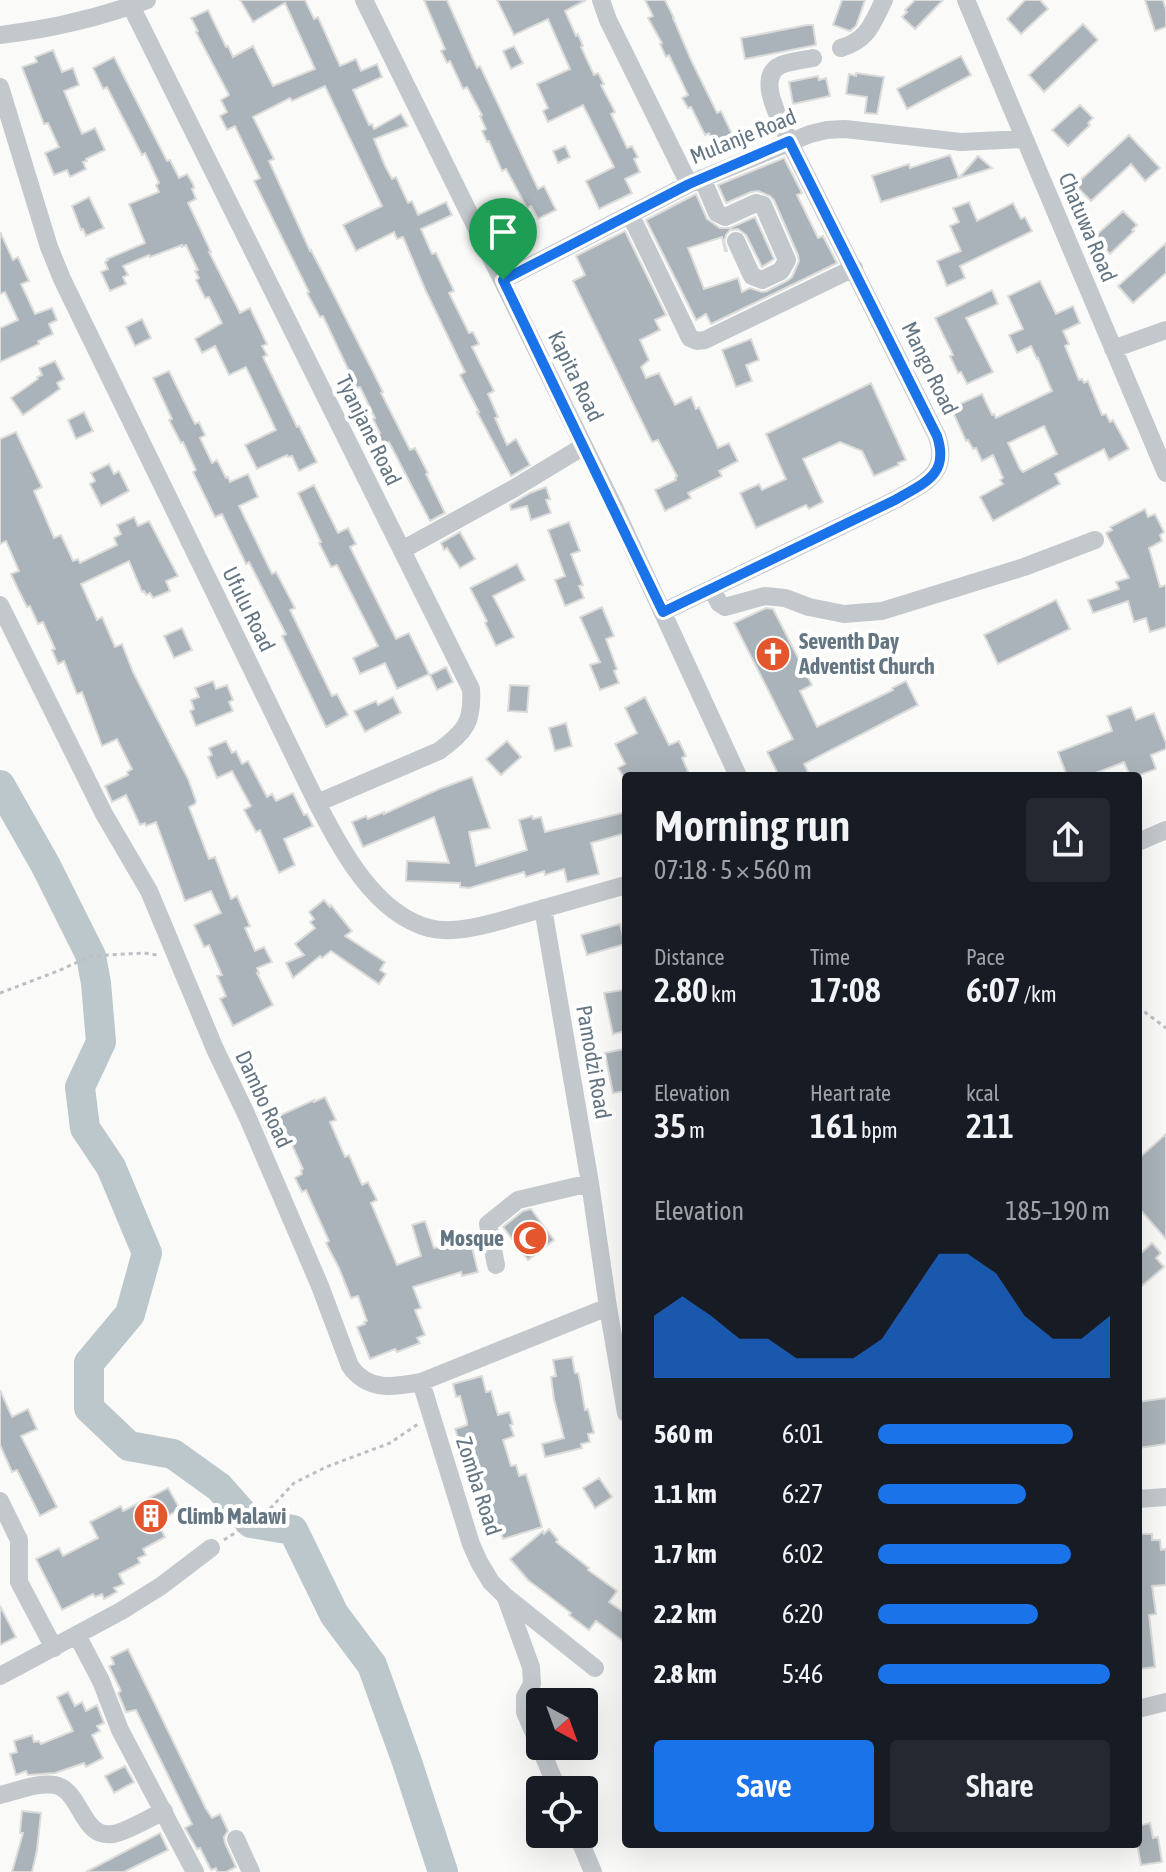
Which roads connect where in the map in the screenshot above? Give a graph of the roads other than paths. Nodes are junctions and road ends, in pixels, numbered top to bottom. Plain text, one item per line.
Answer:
1 (364, 0) edge
2 (601, 0) edge
3 (884, 0) edge
4 (966, 0) edge
5 (139, 3) edge
6 (0, 35) edge
7 (841, 48) dead end
8 (813, 58) dead end
9 (0, 87) edge
10 (1024, 139) junction
11 (789, 141) junction
12 (696, 181) junction
13 (630, 214) junction
14 (736, 241) dead end
15 (854, 268) junction
16 (503, 280) junction
17 (1166, 330) edge
18 (1113, 349) junction
19 (584, 446) junction
20 (1166, 473) edge
21 (1095, 540) dead end
22 (402, 550) junction
23 (712, 589) junction
24 (0, 605) edge
25 (663, 612) junction
26 (736, 772) edge
27 (317, 803) junction
28 (1166, 830) edge
29 (1142, 840) edge
30 (622, 886) edge
31 (543, 908) junction
32 (590, 1183) junction
33 (496, 1265) dead end
34 (608, 1307) junction
35 (421, 1382) junction
36 (622, 1389) edge
37 (1166, 1497) edge
38 (1142, 1499) edge
39 (0, 1501) edge
40 (211, 1548) road end
41 (505, 1596) junction
42 (77, 1635) junction
43 (54, 1648) junction
44 (595, 1668) dead end
45 (0, 1676) edge
46 (1166, 1702) edge
47 (1142, 1708) edge
48 (552, 1776) edge
49 (0, 1795) edge
50 (164, 1811) junction
51 (236, 1839) dead end
52 (583, 1848) edge
53 (195, 1872) edge
54 (251, 1872) edge
55 (593, 1872) edge

1 - 16 street, Kapita Road
2 - 12 street
3 - 7 street
4 - 10 street, Chatuwa Road
5 - 6 street
5 - 22 street, Tyanjane Road
8 - 11 street, Mango Road
9 - 27 street, Ufulu Road
10 - 11 street, Mulanje Road
10 - 18 street, Chatuwa Road
11 - 12 street, Mulanje Road
11 - 15 street, Mango Road
12 - 13 street, Mulanje Road
12 - 14 street
13 - 15 street
13 - 16 street, Mulanje Road
15 - 23 street, Mango Road
16 - 19 street, Kapita Road
17 - 18 street
18 - 20 street, Chatuwa Road
19 - 22 street
19 - 25 street, Kapita Road
21 - 23 street
22 - 27 street, Tyanjane Road
23 - 25 street, Mango Road
24 - 35 street, Dambo Road
25 - 26 street, Kapita Road
27 - 31 street, Ufulu Road
28 - 29 street
30 - 31 street, Ufulu Road
31 - 32 street, Pamodzi Road
32 - 33 street
32 - 34 street, Pamodzi Road
34 - 35 street, Dambo Road
34 - 36 street, Pamodzi Road
35 - 41 street, Zomba Road
37 - 38 street
39 - 43 street
40 - 42 street
41 - 44 street, Zomba Road
41 - 48 street, Zomba Road
42 - 43 street
42 - 50 street
43 - 45 street
46 - 47 street
49 - 50 street
50 - 53 street
51 - 54 street
52 - 55 street

